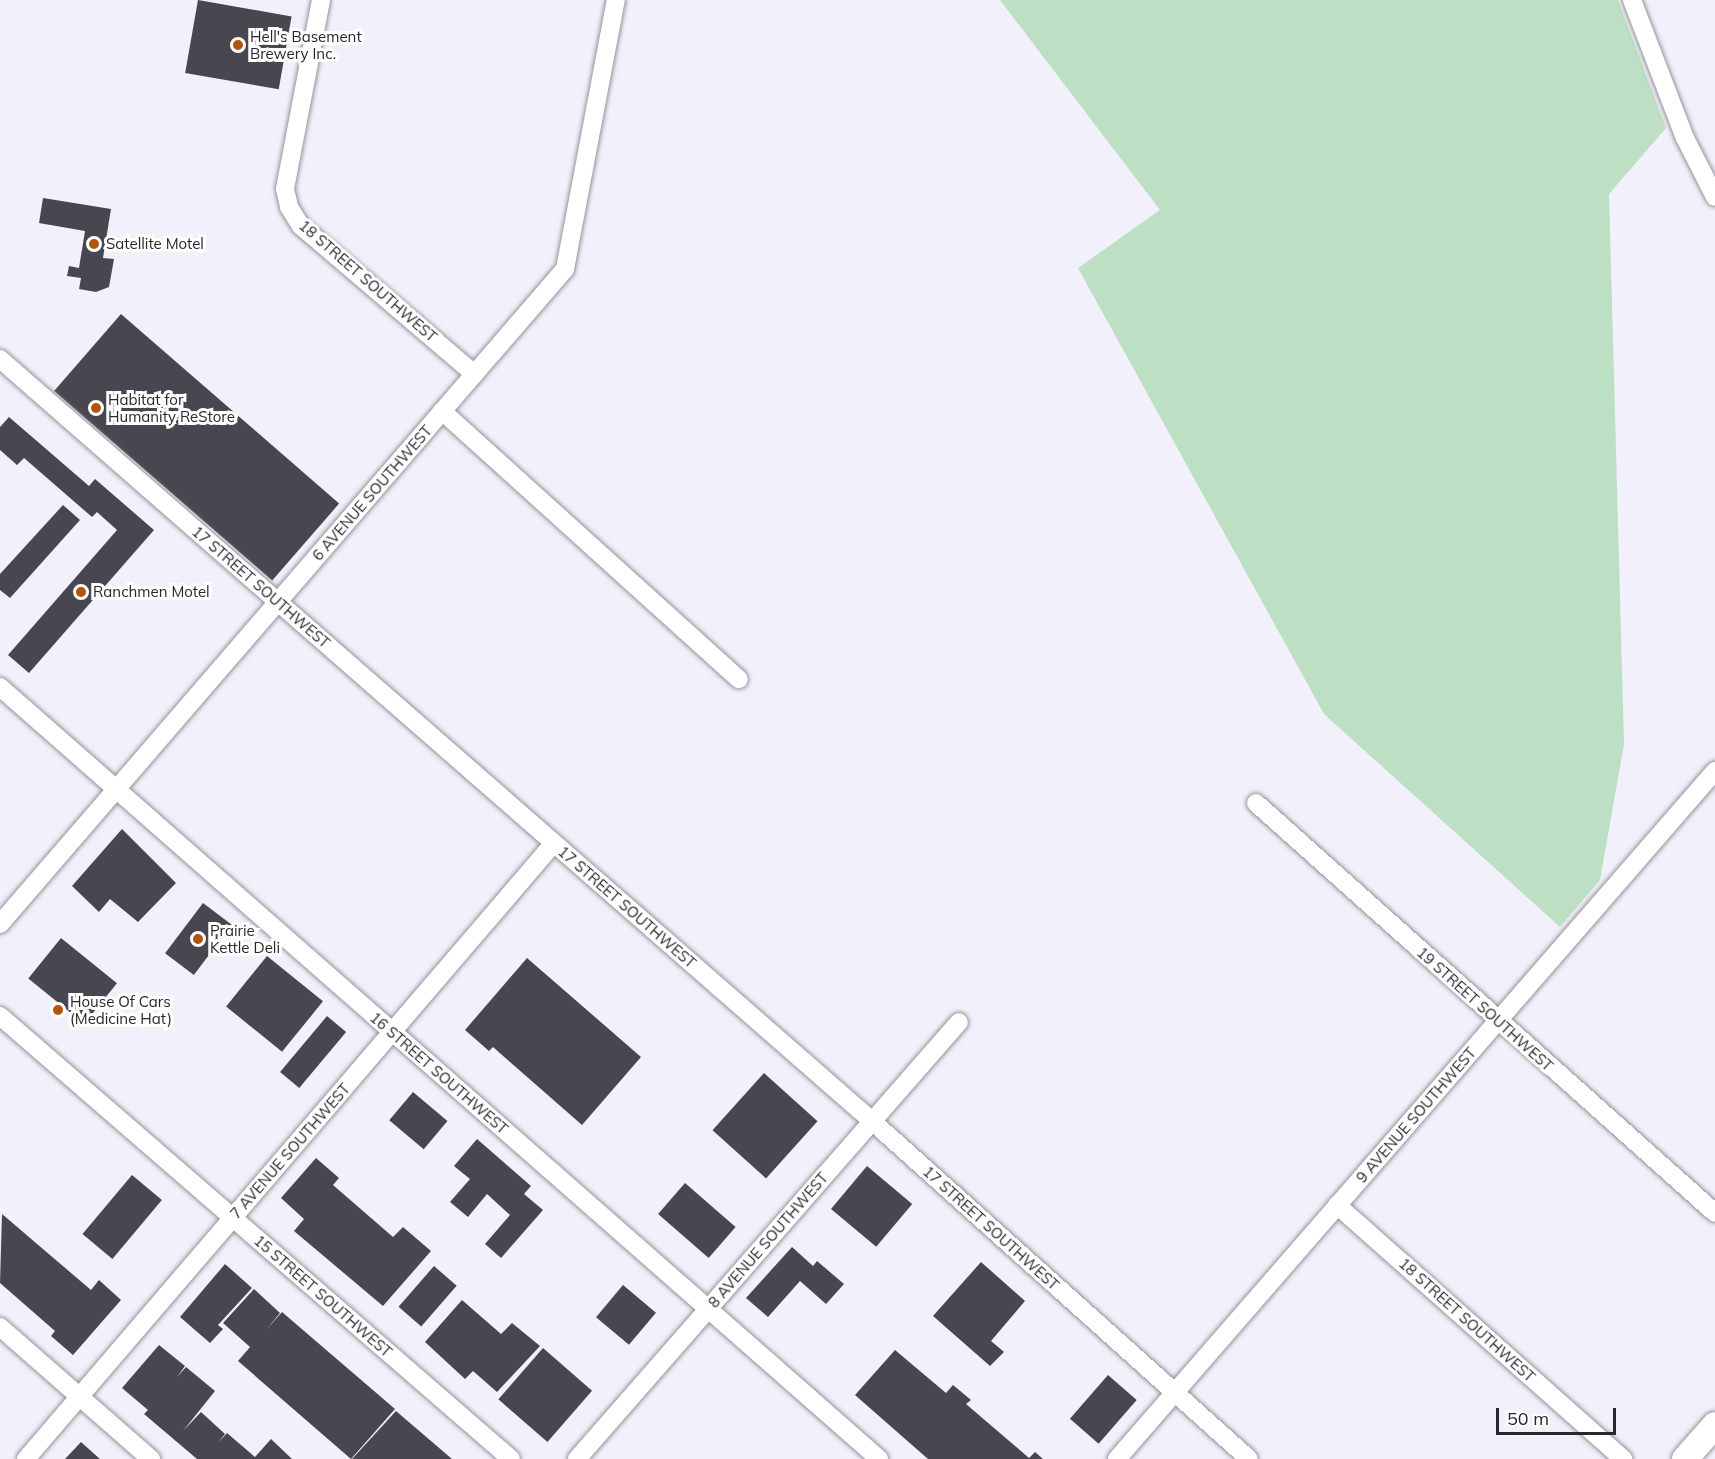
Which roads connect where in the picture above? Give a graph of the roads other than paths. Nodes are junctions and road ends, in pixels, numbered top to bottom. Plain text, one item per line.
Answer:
1 (321, 0) edge
2 (616, 0) edge
3 (1632, 0) edge
4 (1715, 197) edge
5 (0, 359) edge
6 (474, 374) junction
7 (442, 411) junction
8 (278, 602) junction
9 (738, 679) dead end
10 (0, 687) edge
11 (1715, 771) edge
12 (116, 789) junction
13 (1256, 803) dead end
14 (554, 843) junction
15 (0, 924) edge
16 (0, 1016) edge
17 (1498, 1021) junction
18 (959, 1022) dead end
19 (392, 1032) junction
20 (872, 1121) junction
21 (1337, 1205) junction
22 (1715, 1213) edge
23 (233, 1218) junction
24 (708, 1309) junction
25 (0, 1327) edge
26 (1174, 1394) junction
27 (79, 1397) junction
28 (1715, 1425) edge
29 (26, 1459) edge
30 (151, 1459) edge
31 (511, 1459) edge
32 (577, 1459) edge
33 (879, 1459) edge
34 (1117, 1459) edge
35 (1249, 1459) edge
36 (1623, 1459) edge
37 (1685, 1459) edge

1 - 6 street, 18 STREET SOUTHWEST
2 - 6 street, 6 AVENUE SOUTHWEST
3 - 4 street
5 - 8 street, 17 STREET SOUTHWEST
6 - 7 street, 6 AVENUE SOUTHWEST
7 - 8 street, 6 AVENUE SOUTHWEST
7 - 9 street
8 - 12 street, 6 AVENUE SOUTHWEST
8 - 14 street, 17 STREET SOUTHWEST
10 - 12 street, 16 STREET SOUTHWEST
11 - 17 street, 9 AVENUE SOUTHWEST
12 - 15 street, 6 AVENUE SOUTHWEST
12 - 19 street, 16 STREET SOUTHWEST
13 - 17 street, 19 STREET SOUTHWEST
14 - 19 street, 7 AVENUE SOUTHWEST
14 - 20 street, 17 STREET SOUTHWEST
16 - 23 street, 15 STREET SOUTHWEST
17 - 21 street, 9 AVENUE SOUTHWEST
17 - 22 street, 19 STREET SOUTHWEST
18 - 20 street, 8 AVENUE SOUTHWEST
19 - 23 street, 7 AVENUE SOUTHWEST
19 - 24 street, 16 STREET SOUTHWEST
20 - 24 street, 8 AVENUE SOUTHWEST
20 - 26 street, 17 STREET SOUTHWEST
21 - 26 street, 9 AVENUE SOUTHWEST
21 - 36 street, 18 STREET SOUTHWEST
23 - 27 street, 7 AVENUE SOUTHWEST
23 - 31 street, 15 STREET SOUTHWEST
24 - 32 street, 8 AVENUE SOUTHWEST
24 - 33 street, 16 STREET SOUTHWEST
25 - 27 street
26 - 34 street, 9 AVENUE SOUTHWEST
26 - 35 street, 17 STREET SOUTHWEST
27 - 29 street, 7 AVENUE SOUTHWEST
27 - 30 street
28 - 37 street

